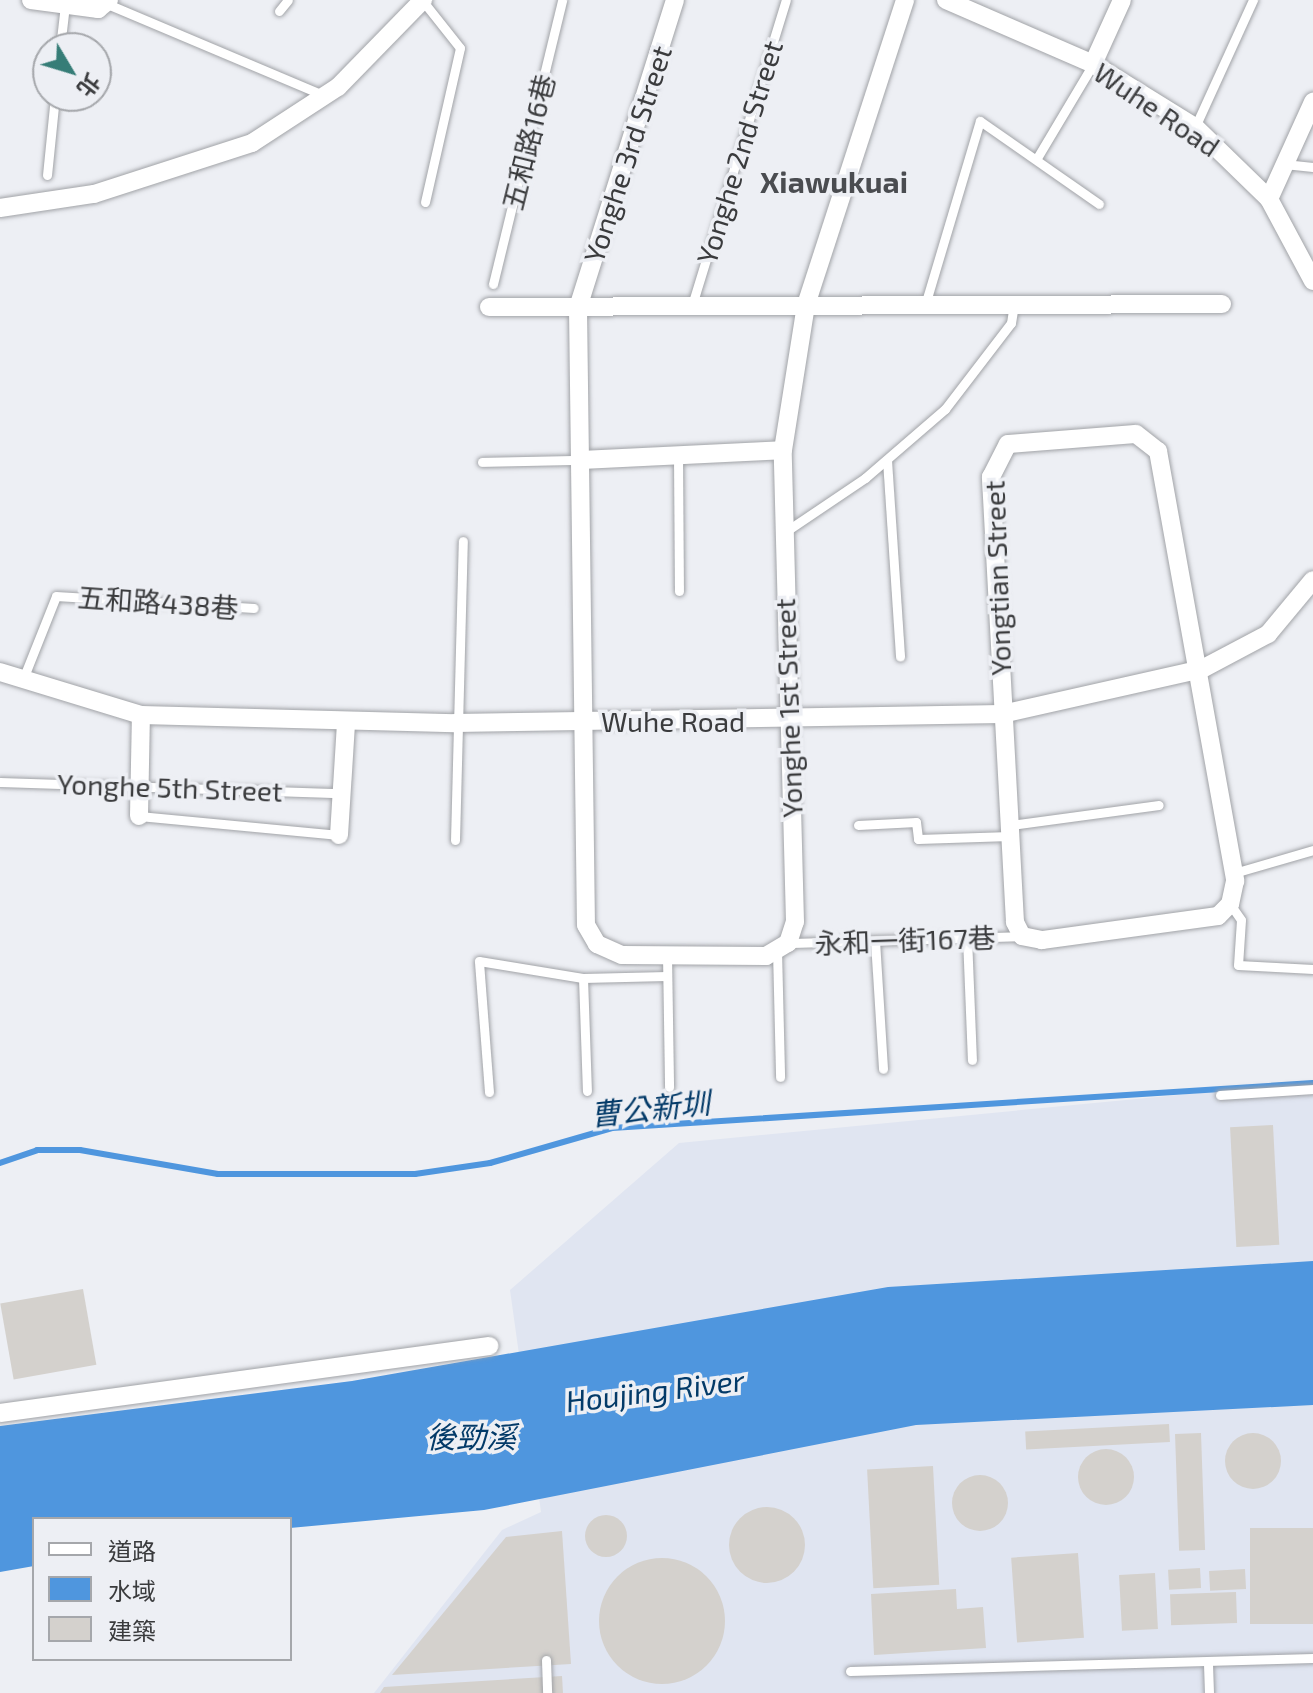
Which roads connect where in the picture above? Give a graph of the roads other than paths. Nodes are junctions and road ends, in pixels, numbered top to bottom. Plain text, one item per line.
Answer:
1 (31, 0) edge
2 (288, 0) edge
3 (423, 0) edge
4 (562, 0) edge
5 (675, 0) edge
6 (786, 0) edge
7 (905, 0) edge
8 (946, 0) edge
9 (1122, 0) edge
10 (1253, 0) edge
11 (107, 2) edge
12 (65, 5) junction
13 (279, 11) dead end
14 (62, 32) edge
15 (1093, 64) junction
16 (325, 96) junction
17 (1313, 102) edge
18 (53, 112) edge
19 (1195, 127) junction
20 (1037, 158) junction
21 (1284, 164) junction
22 (1313, 167) edge
23 (47, 175) dead end
24 (1269, 199) junction
25 (425, 202) dead end
26 (1099, 204) dead end
27 (0, 208) edge
28 (1313, 281) edge
29 (493, 284) dead end
30 (1222, 304) dead end
31 (692, 305) junction
32 (806, 305) junction
33 (925, 305) junction
34 (1014, 305) junction
35 (489, 307) dead end
36 (578, 308) junction
37 (783, 450) junction
38 (678, 455) junction
39 (580, 460) junction
40 (887, 460) junction
41 (482, 462) dead end
42 (782, 534) junction
43 (463, 541) dead end
44 (679, 591) dead end
45 (1311, 591) edge
46 (254, 608) dead end
47 (900, 657) dead end
48 (1202, 669) junction
49 (0, 672) edge
50 (23, 680) junction
51 (1002, 714) junction
52 (141, 715) junction
53 (579, 720) junction
54 (788, 721) junction
55 (346, 723) junction
56 (455, 723) junction
57 (0, 782) edge
58 (139, 786) junction
59 (340, 793) junction
60 (1159, 805) dead end
61 (139, 816) joint
62 (858, 825) dead end
63 (1012, 830) junction
64 (339, 835) joint
65 (455, 840) dead end
66 (1313, 850) edge
67 (1234, 873) junction
68 (1230, 904) junction
69 (1022, 936) junction
70 (967, 937) junction
71 (875, 941) junction
72 (782, 946) junction
73 (667, 955) junction
74 (1313, 969) edge
75 (667, 976) junction
76 (583, 978) junction
77 (972, 1060) dead end
78 (883, 1069) dead end
79 (780, 1077) dead end
80 (669, 1087) dead end
81 (1313, 1089) edge
82 (587, 1091) dead end
83 (489, 1092) dead end
84 (1220, 1095) dead end
85 (489, 1346) dead end
86 (0, 1413) edge
87 (1313, 1658) edge
88 (546, 1660) dead end
89 (1208, 1664) junction
90 (850, 1671) dead end
91 (547, 1693) edge
92 (1209, 1693) edge

1 - 12 street
2 - 13 lane
3 - 16 street
3 - 25 lane
4 - 29 lane, 五和路16巷
5 - 36 street, Yonghe 3rd Street
6 - 31 lane, Yonghe 2nd Street
7 - 32 street, Yonghe 1st Street
8 - 15 street, Wuhe Road
9 - 15 street
10 - 19 lane
11 - 12 street
11 - 16 lane
12 - 14 lane
15 - 19 street, Wuhe Road
15 - 20 lane
16 - 27 street
17 - 21 street
18 - 23 lane
19 - 24 street, Wuhe Road
20 - 26 lane
20 - 33 lane
21 - 22 lane
21 - 24 street
24 - 28 street, Wuhe Road
30 - 34 street
31 - 32 street, Yonghe 3rd Street
31 - 36 street, Yonghe 3rd Street
32 - 33 street
32 - 37 street, Yonghe 1st Street
33 - 34 street
34 - 40 lane
35 - 36 street, Yonghe 3rd Street
36 - 39 street, Yonghe 3rd Street
37 - 38 street
37 - 42 street, Yonghe 1st Street
38 - 39 street
38 - 44 lane
39 - 41 lane
39 - 53 street, Yonghe 3rd Street
40 - 42 lane
40 - 47 lane
42 - 54 street, Yonghe 1st Street
43 - 56 lane
45 - 48 street, Wuhe Road
46 - 50 lane, 五和路438巷
48 - 51 street, Wuhe Road
48 - 51 street, Yongtian Street
48 - 67 street
49 - 50 street, Wuhe Road
50 - 52 street, Wuhe Road
51 - 54 street, Wuhe Road
51 - 63 street
52 - 55 street, Wuhe Road
52 - 58 street
53 - 54 street, Wuhe Road
53 - 56 street, Wuhe Road
53 - 73 street
54 - 72 street, Yonghe 1st Street
55 - 56 street, Wuhe Road
55 - 59 street
56 - 65 lane
57 - 58 lane, Yonghe 5th Street
58 - 59 lane, Yonghe 5th Street
58 - 61 street
59 - 64 street
60 - 63 lane
61 - 64 lane, Yonghe 5th Street
62 - 63 lane
63 - 69 street
66 - 67 lane
67 - 68 street
68 - 69 street
68 - 74 lane
69 - 70 lane, 永和一街167巷
70 - 71 lane, 永和一街167巷
70 - 77 lane
71 - 72 lane, 永和一街167巷
71 - 78 lane
72 - 73 street
72 - 79 lane
73 - 75 lane
75 - 76 lane
75 - 80 lane
76 - 82 lane
76 - 83 lane
81 - 84 lane
85 - 86 street
87 - 89 lane
88 - 91 lane
89 - 90 lane
89 - 92 lane

